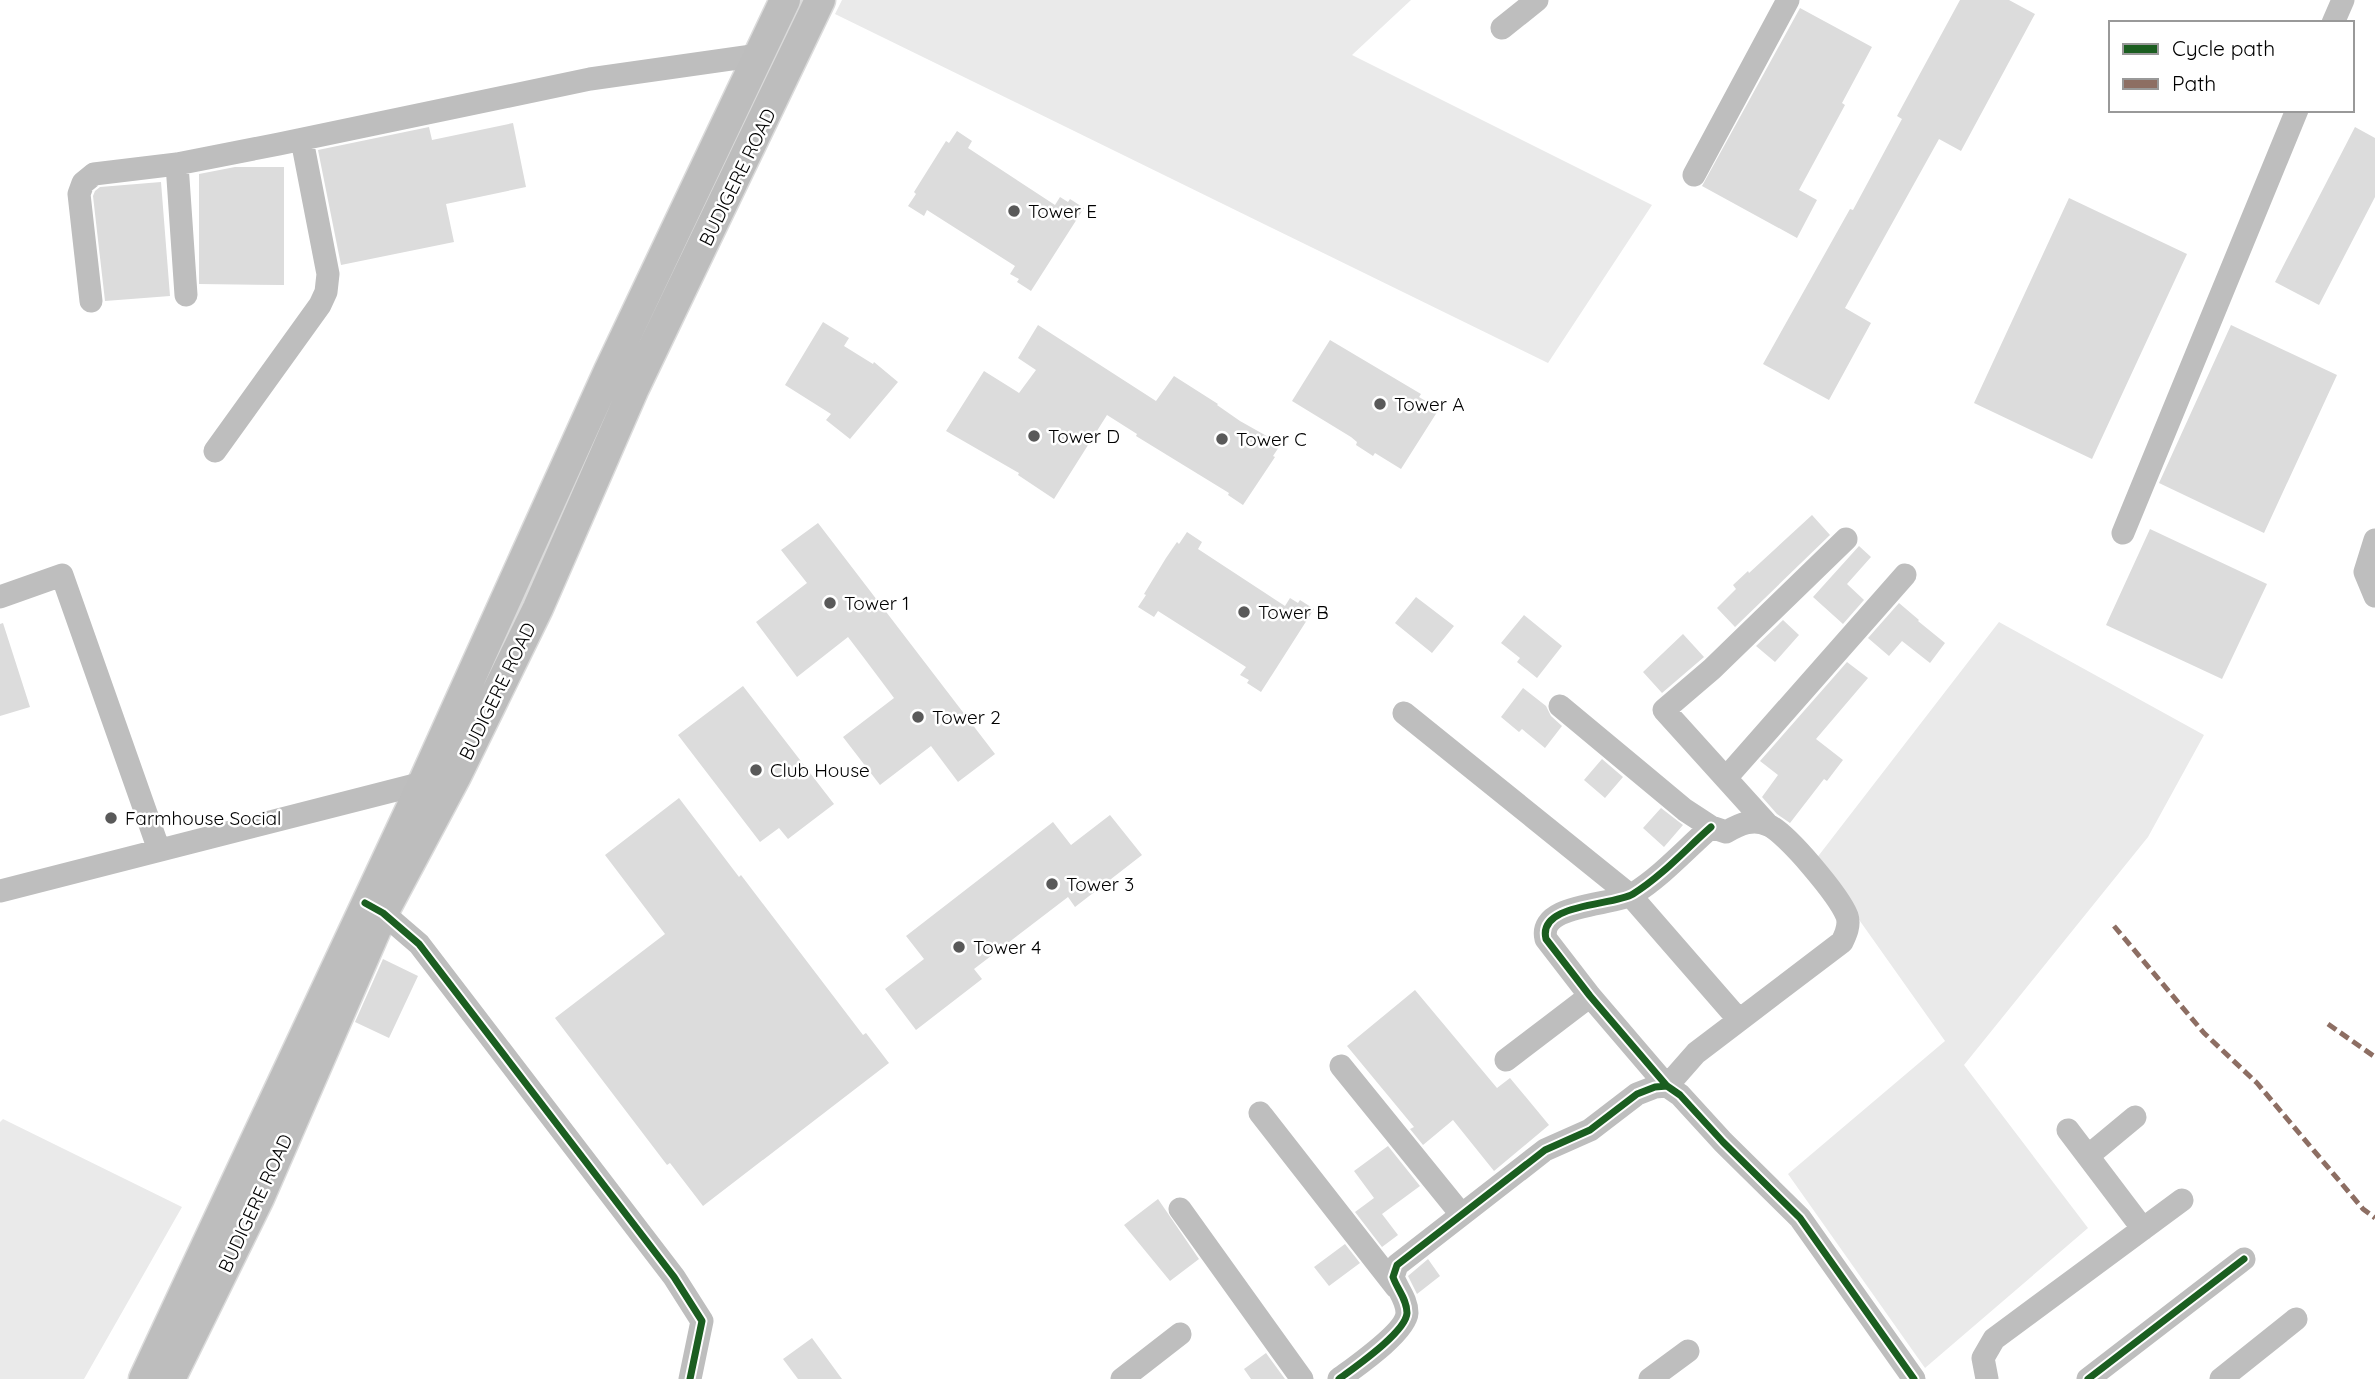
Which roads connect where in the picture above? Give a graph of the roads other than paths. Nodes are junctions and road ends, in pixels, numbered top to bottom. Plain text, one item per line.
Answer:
1 (785, 0) edge
2 (820, 0) edge
3 (1537, 0) edge
4 (1788, 0) edge
5 (2343, 0) edge
6 (2334, 21) edge
7 (1503, 28) dead end
8 (760, 55) junction
9 (2296, 112) edge
10 (302, 139) junction
11 (177, 164) junction
12 (1694, 176) dead end
13 (186, 295) dead end
14 (91, 301) dead end
15 (215, 451) dead end
16 (2123, 533) dead end
17 (1846, 539) dead end
18 (2375, 540) edge
19 (1905, 575) dead end
20 (2375, 596) edge
21 (0, 597) edge
22 (1560, 706) dead end
23 (1404, 713) dead end
24 (1726, 778) junction
25 (423, 783) junction
26 (1768, 825) junction
27 (1711, 827) junction
28 (159, 850) junction
29 (0, 891) edge
30 (1631, 896) junction
31 (374, 908) junction
32 (1590, 996) junction
33 (1739, 1020) junction
34 (1506, 1059) dead end
35 (1341, 1066) dead end
36 (1667, 1086) junction
37 (1260, 1113) dead end
38 (2135, 1116) dead end
39 (2068, 1130) dead end
40 (2088, 1156) junction
41 (2182, 1200) dead end
42 (1180, 1209) dead end
43 (1461, 1214) junction
44 (2143, 1229) junction
45 (2244, 1259) dead end
46 (1399, 1290) junction
47 (2296, 1319) dead end
48 (1180, 1334) dead end
49 (1688, 1351) dead end
50 (144, 1379) edge
51 (170, 1379) edge
52 (690, 1379) edge
53 (1122, 1379) edge
54 (1302, 1379) edge
55 (1339, 1379) edge
56 (1650, 1379) edge
57 (1914, 1379) edge
58 (1987, 1379) edge
59 (2088, 1379) edge
60 (2221, 1379) edge

1 - 8 main road, BUDIGERE ROAD
2 - 31 main road, BUDIGERE ROAD
3 - 7 street
4 - 12 street
5 - 6 street
8 - 10 street
8 - 25 main road, BUDIGERE ROAD
9 - 16 street
10 - 11 street
10 - 15 street
11 - 13 street
11 - 14 street
17 - 24 street
18 - 20 street
19 - 24 street
21 - 28 street
22 - 27 street
23 - 30 street
24 - 26 street
25 - 28 street
25 - 31 main road, BUDIGERE ROAD
26 - 27 street
26 - 33 street
27 - 30 street
28 - 29 street
30 - 32 street
30 - 33 street
31 - 50 main road, BUDIGERE ROAD
31 - 51 main road, BUDIGERE ROAD
31 - 52 street
32 - 34 street
32 - 36 street
33 - 36 street
35 - 43 street
36 - 43 street
36 - 57 street
37 - 46 street
38 - 40 street
39 - 40 street
40 - 44 street
41 - 44 street
42 - 54 street
43 - 46 street
44 - 58 street
45 - 59 street
46 - 55 street
47 - 60 street
48 - 53 street
49 - 56 street

